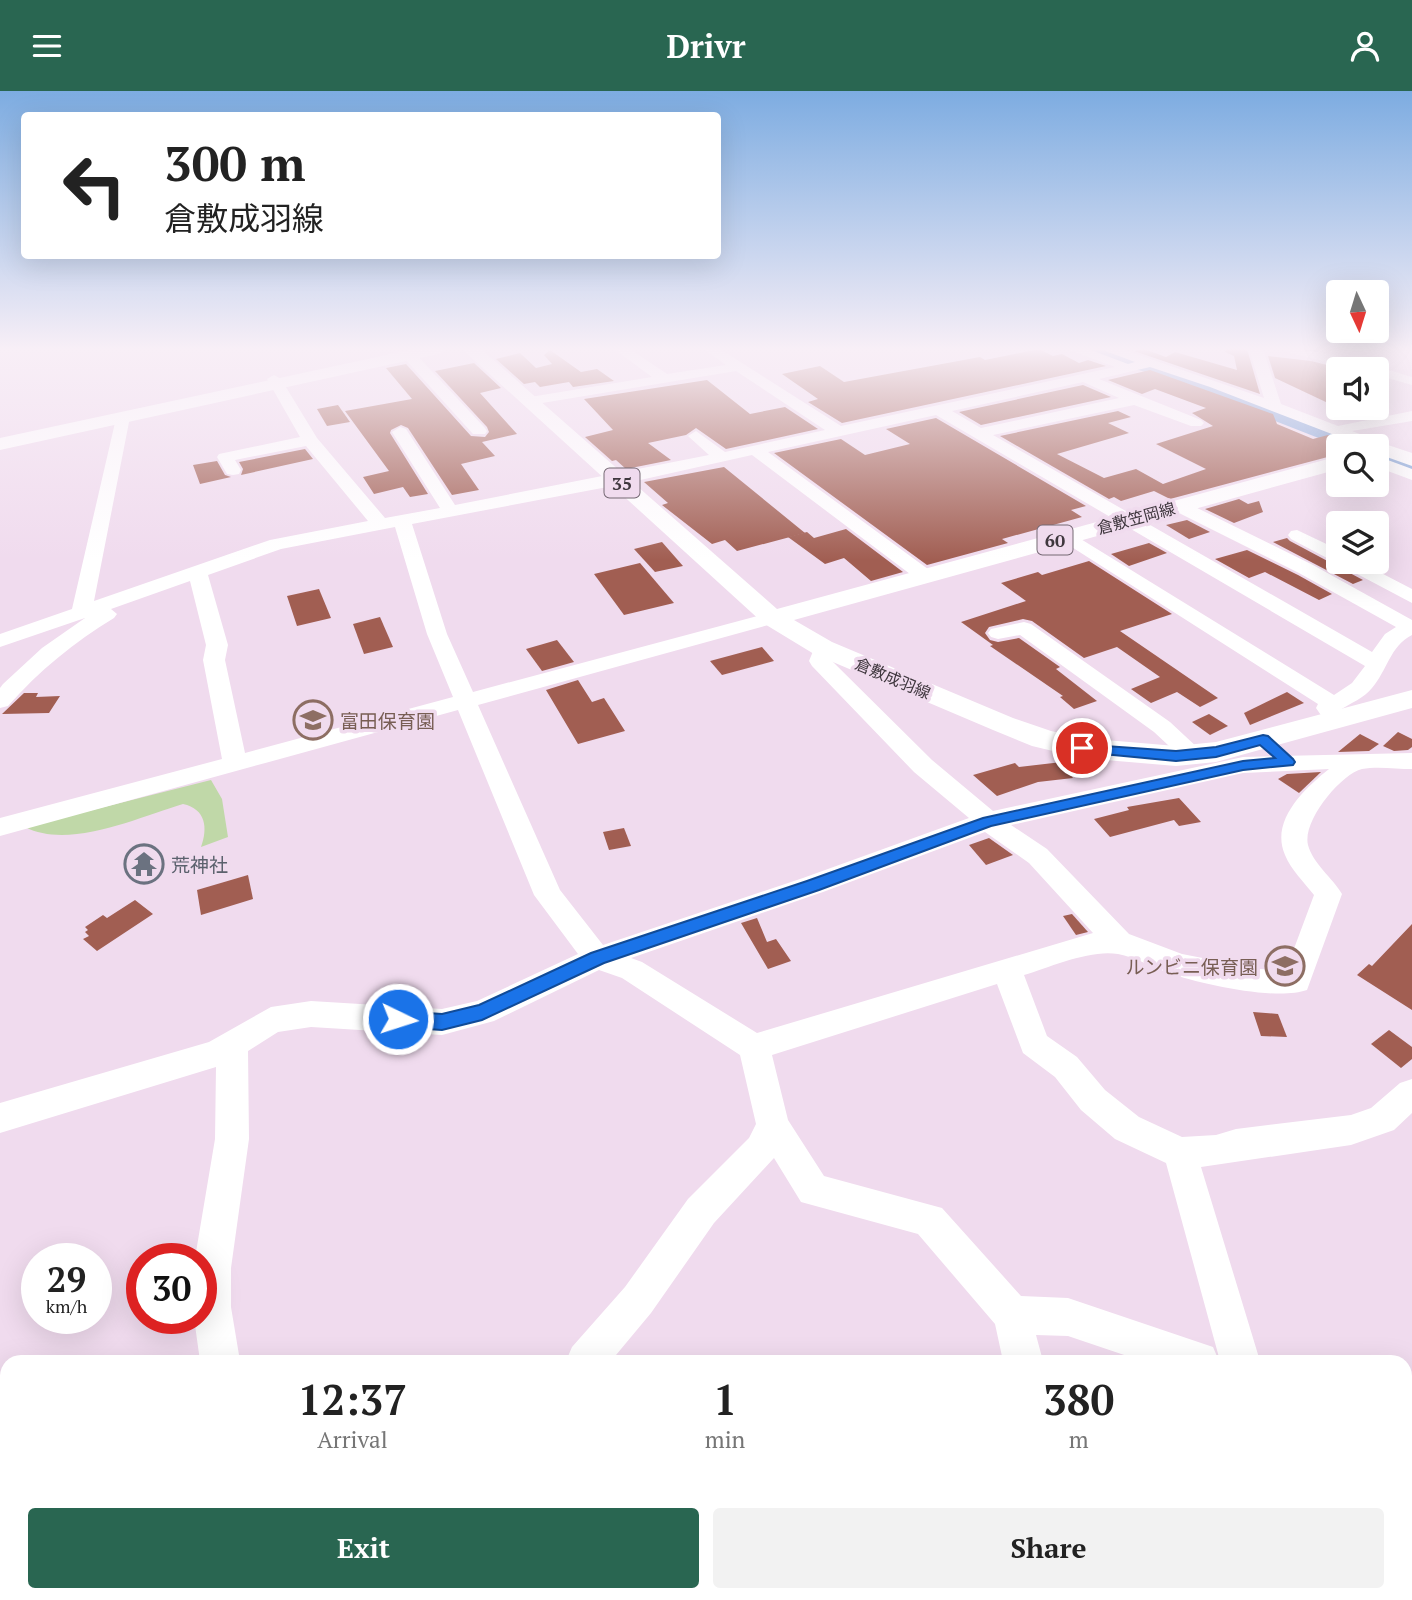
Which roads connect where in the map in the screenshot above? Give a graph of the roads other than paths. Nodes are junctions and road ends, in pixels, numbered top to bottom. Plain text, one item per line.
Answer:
1 (86, 419) edge
2 (111, 419) edge
3 (122, 419) edge
4 (298, 419) edge
5 (469, 419) edge
6 (551, 419) edge
7 (818, 419) edge
8 (896, 419) edge
9 (955, 419) edge
10 (971, 419) edge
11 (1038, 419) edge
12 (1187, 419) edge
13 (1287, 419) edge
14 (1303, 419) edge
15 (1395, 419) edge
16 (960, 422) junction
17 (1196, 423) dead end
18 (479, 431) dead end
19 (400, 432) dead end
20 (838, 432) junction
21 (979, 433) junction
22 (1329, 434) edge
23 (1332, 434) edge
24 (1345, 434) edge
25 (696, 436) dead end
26 (0, 437) edge
27 (310, 440) junction
28 (0, 444) edge
29 (754, 449) junction
30 (1389, 454) edge
31 (720, 456) junction
32 (1389, 458) edge
33 (1412, 460) edge
34 (1326, 466) edge
35 (233, 470) dead end
36 (1412, 475) edge
37 (618, 479) junction
38 (1179, 506) junction
39 (451, 512) junction
40 (1127, 520) junction
41 (402, 521) junction
42 (380, 524) junction
43 (1297, 535) dead end
44 (1065, 537) junction
45 (1326, 551) edge
46 (191, 572) junction
47 (1369, 574) edge
48 (925, 576) junction
49 (1412, 597) edge
50 (82, 611) junction
51 (772, 618) junction
52 (1412, 628) edge
53 (998, 633) dead end
54 (0, 641) edge
55 (823, 648) junction
56 (1376, 663) junction
57 (1412, 699) edge
58 (0, 701) edge
59 (466, 701) junction
60 (1335, 712) junction
61 (1263, 740) junction
62 (1191, 754) junction
63 (1356, 761) junction
64 (1412, 761) edge
65 (1288, 762) junction
66 (235, 763) junction
67 (988, 821) junction
68 (0, 827) edge
69 (1119, 941) junction
70 (597, 958) junction
71 (1007, 969) junction
72 (232, 1046) junction
73 (754, 1047) junction
74 (1412, 1093) edge
75 (0, 1118) edge
76 (774, 1125) junction
77 (1180, 1153) junction
78 (1012, 1315) junction
79 (219, 1355) edge
80 (591, 1355) edge
81 (1022, 1355) edge
82 (1181, 1355) edge
83 (1238, 1355) edge

1 - 26 main road
2 - 28 main road
3 - 50 street
4 - 27 street
5 - 18 street
6 - 37 main road, 倉敷成羽線 / 35
7 - 20 street
8 - 20 street
9 - 16 street
10 - 16 street
11 - 21 street
12 - 17 street
13 - 22 street
14 - 23 street
15 - 24 street
16 - 21 street
19 - 39 street
20 - 29 street
21 - 40 street
25 - 31 street
27 - 35 street
27 - 42 street
29 - 31 street
29 - 48 street
30 - 33 main road
31 - 37 street
32 - 36 street
34 - 38 main road, 倉敷笠岡線 / 60
37 - 39 street
37 - 51 main road, 倉敷成羽線 / 35
38 - 40 main road, 倉敷笠岡線 / 60
38 - 52 street
39 - 41 street
40 - 44 main road, 倉敷笠岡線 / 60
40 - 56 street
41 - 42 street
41 - 59 street
42 - 46 street
43 - 45 street
44 - 48 main road, 倉敷笠岡線 / 60
44 - 60 street
46 - 50 street
46 - 58 street
46 - 66 street
47 - 49 street
48 - 51 main road, 倉敷笠岡線 / 60
50 - 54 street
51 - 55 main road, 倉敷成羽線 / 35
51 - 59 street
52 - 56 street
53 - 62 street
55 - 62 main road, 倉敷成羽線 / 35
55 - 67 street
56 - 60 street
57 - 60 main road, 倉敷成羽線 / 35
59 - 66 street
59 - 70 street
60 - 61 main road, 倉敷成羽線 / 35
61 - 62 main road, 倉敷成羽線 / 35
61 - 65 street
63 - 64 street
63 - 65 street
63 - 69 street
65 - 67 street
66 - 68 street
67 - 69 street
67 - 70 street
69 - 71 street
70 - 72 street
70 - 73 street
71 - 73 street
71 - 77 street
72 - 75 street
72 - 79 street
73 - 76 street
74 - 77 street
76 - 78 street
76 - 80 street
77 - 83 street
78 - 81 street
78 - 82 street

